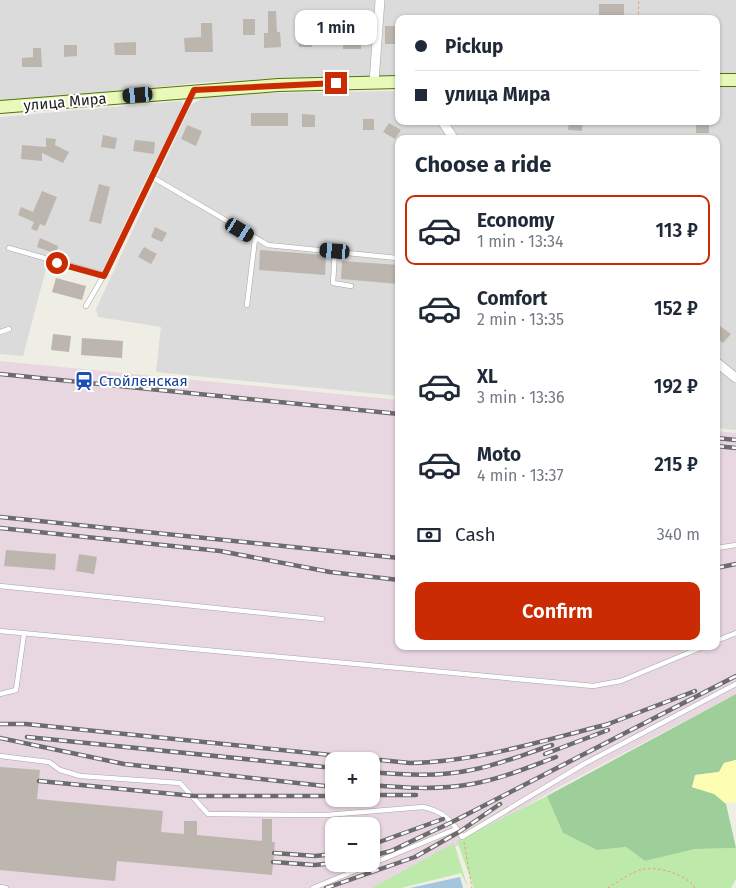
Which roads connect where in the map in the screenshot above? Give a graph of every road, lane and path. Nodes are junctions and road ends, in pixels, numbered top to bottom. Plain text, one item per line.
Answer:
1 (380, 0) edge
2 (639, 0) edge
3 (638, 15) edge
4 (720, 80) edge
5 (736, 80) edge
6 (374, 82) junction
7 (395, 82) edge
8 (194, 90) junction
9 (0, 107) edge
10 (152, 177) junction
11 (255, 239) junction
12 (9, 248) dead end
13 (335, 251) junction
14 (395, 258) edge
15 (104, 276) junction
16 (351, 286) dead end
17 (247, 305) dead end
18 (86, 306) dead end
19 (8, 329) dead end
20 (0, 332) edge
21 (720, 365) edge
22 (736, 378) edge
23 (736, 545) edge
24 (720, 548) edge
25 (0, 586) edge
26 (322, 619) dead end
27 (0, 631) edge
28 (736, 633) edge
29 (24, 634) junction
30 (720, 640) edge
31 (695, 650) edge
32 (736, 684) edge
33 (0, 694) edge
34 (0, 756) edge
35 (456, 829) junction
36 (462, 837) junction
37 (0, 887) edge
38 (6, 888) edge
39 (313, 888) edge
40 (472, 888) edge
41 (608, 888) edge
42 (695, 888) edge

1 - 6 street
2 - 3 path
4 - 5 main road
6 - 7 main road, улица Мира
6 - 8 main road, улица Мира
8 - 9 main road, улица Мира
8 - 10 lane
10 - 11 lane
10 - 15 lane
11 - 13 lane
11 - 17 lane
12 - 15 lane
13 - 14 lane
13 - 16 lane
15 - 18 lane
19 - 20 lane
21 - 22 street
23 - 24 lane
25 - 26 lane
27 - 29 lane
28 - 30 lane
29 - 31 lane
29 - 33 lane
32 - 36 lane
34 - 35 lane
35 - 36 lane
35 - 39 lane
36 - 40 path
37 - 38 lane
41 - 42 path

